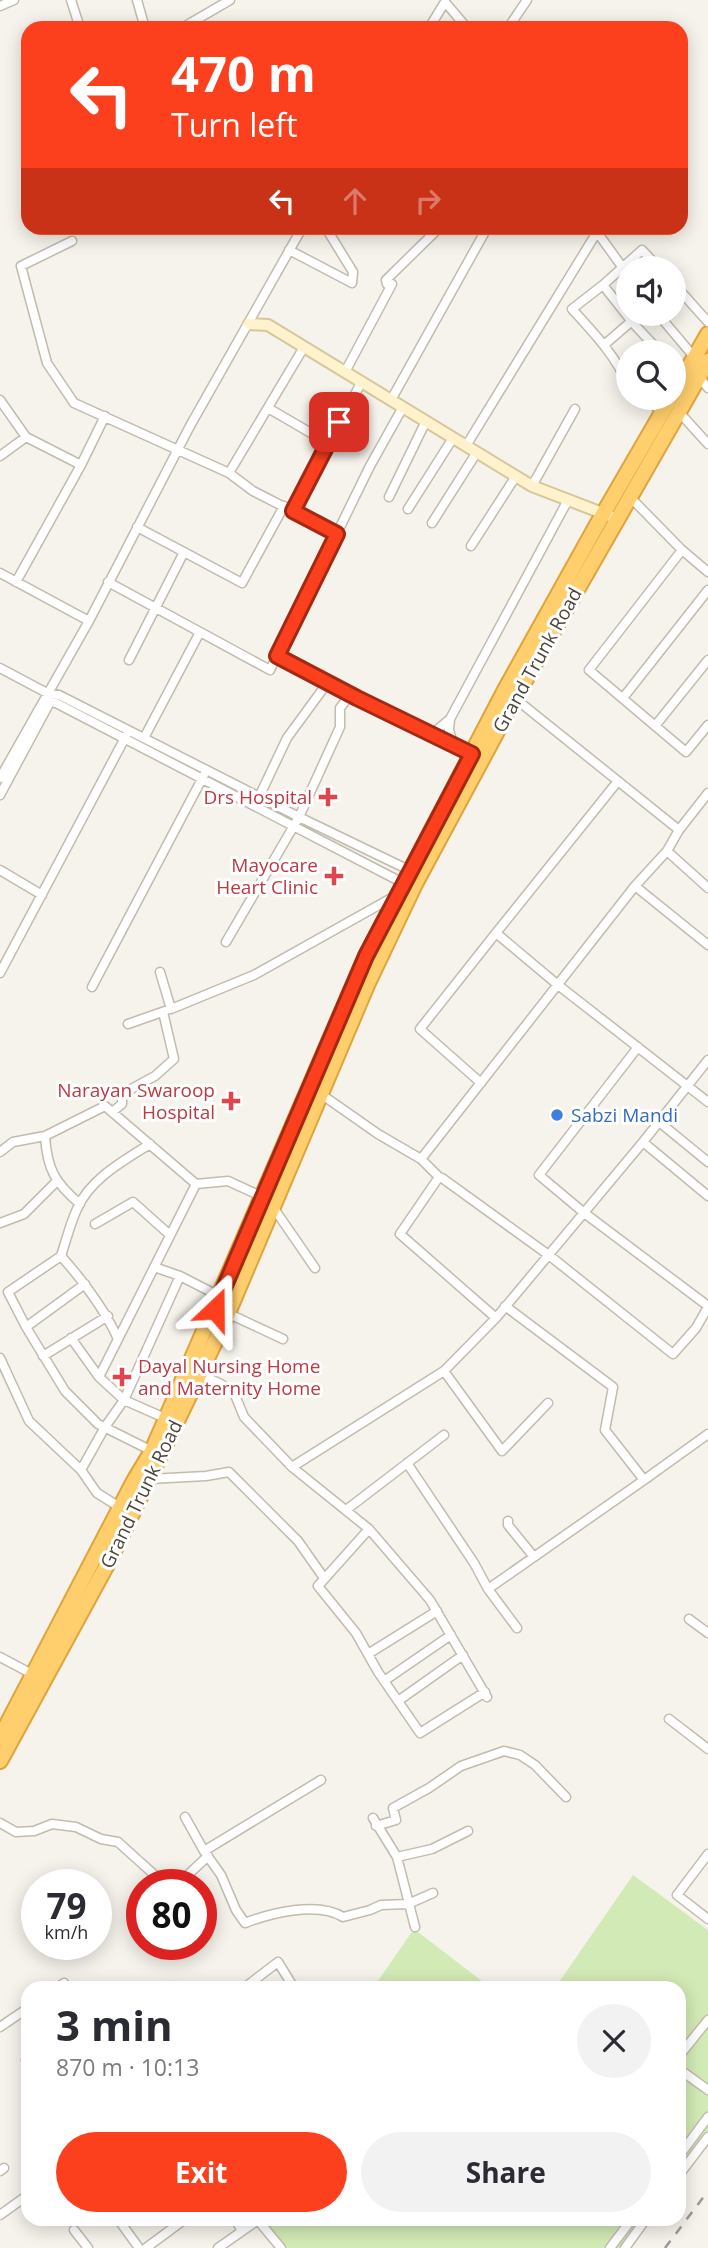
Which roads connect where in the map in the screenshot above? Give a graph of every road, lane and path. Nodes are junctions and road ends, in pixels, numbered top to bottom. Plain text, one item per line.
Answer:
1 (14, 0) edge
2 (71, 0) edge
3 (137, 0) edge
4 (230, 0) edge
5 (527, 0) edge
6 (0, 6) edge
7 (78, 21) edge
8 (143, 21) edge
9 (194, 21) edge
10 (433, 21) edge
11 (461, 21) edge
12 (513, 21) edge
13 (297, 235) edge
14 (331, 235) edge
15 (432, 235) edge
16 (482, 235) edge
17 (592, 235) edge
18 (599, 235) edge
19 (72, 241) dead end
20 (289, 250) junction
21 (635, 256) edge
22 (648, 256) edge
23 (616, 259) edge
24 (616, 273) edge
25 (603, 285) junction
26 (686, 298) edge
27 (616, 302) edge
28 (708, 323) edge
29 (249, 324) junction
30 (627, 326) edge
31 (636, 326) edge
32 (667, 326) edge
33 (708, 334) edge
34 (649, 340) edge
35 (604, 345) junction
36 (304, 347) junction
37 (616, 365) edge
38 (700, 371) edge
39 (345, 372) junction
40 (362, 381) junction
41 (686, 387) edge
42 (0, 400) edge
43 (391, 400) junction
44 (403, 407) junction
45 (268, 408) junction
46 (575, 409) dead end
47 (669, 410) edge
48 (682, 410) edge
49 (663, 411) edge
50 (105, 416) junction
51 (426, 421) junction
52 (26, 437) junction
53 (453, 438) junction
54 (328, 443) junction
55 (708, 444) edge
56 (178, 449) junction
57 (471, 449) junction
58 (0, 456) edge
59 (82, 465) junction
60 (229, 474) junction
61 (516, 476) junction
62 (532, 486) junction
63 (629, 496) junction
64 (389, 497) dead end
65 (568, 500) junction
66 (284, 506) junction
67 (408, 509) dead end
68 (293, 511) junction
69 (610, 516) junction
70 (432, 523) dead end
71 (137, 527) junction
72 (337, 534) junction
73 (471, 547) dead end
74 (682, 550) junction
75 (184, 552) junction
76 (708, 572) edge
77 (0, 573) edge
78 (16, 582) junction
79 (108, 582) junction
80 (708, 590) edge
81 (157, 608) junction
82 (89, 621) junction
83 (200, 632) junction
84 (277, 656) junction
85 (129, 660) dead end
86 (708, 660) edge
87 (0, 668) edge
88 (328, 682) junction
89 (47, 693) junction
90 (510, 694) junction
91 (357, 698) junction
92 (623, 698) junction
93 (450, 719) junction
94 (708, 725) edge
95 (655, 726) junction
96 (127, 734) junction
97 (432, 734) junction
98 (144, 737) junction
99 (453, 744) junction
100 (472, 754) junction
101 (206, 769) junction
102 (0, 778) edge
103 (202, 778) junction
104 (618, 782) junction
105 (708, 793) edge
106 (0, 795) edge
107 (259, 797) junction
108 (299, 817) junction
109 (293, 827) junction
110 (679, 830) junction
111 (667, 851) junction
112 (0, 870) edge
113 (409, 883) junction
114 (635, 886) junction
115 (708, 888) edge
116 (42, 895) junction
117 (496, 933) junction
118 (226, 942) dead end
119 (708, 944) edge
120 (160, 972) dead end
121 (0, 973) edge
122 (558, 985) junction
123 (92, 988) dead end
124 (167, 1011) junction
125 (128, 1024) dead end
126 (638, 1047) junction
127 (708, 1060) edge
128 (481, 1083) junction
129 (687, 1086) junction
130 (315, 1090) junction
131 (708, 1102) edge
132 (112, 1112) junction
133 (658, 1121) junction
134 (45, 1136) junction
135 (643, 1142) junction
136 (149, 1144) junction
137 (0, 1152) edge
138 (421, 1158) junction
139 (708, 1161) edge
140 (442, 1178) dead end
141 (57, 1181) junction
142 (196, 1184) junction
143 (708, 1196) edge
144 (267, 1202) junction
145 (80, 1204) junction
146 (583, 1212) junction
147 (0, 1223) edge
148 (94, 1224) dead end
149 (170, 1235) junction
150 (548, 1255) junction
151 (61, 1256) junction
152 (154, 1267) junction
153 (315, 1268) dead end
154 (180, 1276) junction
155 (85, 1284) junction
156 (4, 1294) edge
157 (220, 1297) junction
158 (708, 1306) edge
159 (505, 1307) junction
160 (227, 1313) junction
161 (108, 1316) junction
162 (496, 1318) junction
163 (26, 1327) junction
164 (71, 1338) junction
165 (118, 1339) junction
166 (283, 1339) dead end
167 (43, 1356) junction
168 (0, 1358) edge
169 (444, 1371) junction
170 (199, 1374) junction
171 (99, 1377) junction
172 (124, 1400) junction
173 (548, 1403) dead end
174 (167, 1419) junction
175 (105, 1427) junction
176 (708, 1434) edge
177 (443, 1435) dead end
178 (152, 1451) junction
179 (407, 1463) junction
180 (292, 1467) junction
181 (81, 1471) junction
182 (149, 1479) junction
183 (644, 1480) junction
184 (121, 1508) junction
185 (346, 1510) junction
186 (508, 1521) dead end
187 (369, 1529) junction
188 (534, 1557) junction
189 (324, 1578) junction
190 (488, 1589) junction
191 (437, 1611) junction
192 (689, 1619) dead end
193 (517, 1628) dead end
194 (708, 1633) edge
195 (451, 1634) junction
196 (368, 1654) junction
197 (463, 1655) junction
198 (0, 1657) edge
199 (34, 1675) junction
200 (384, 1681) junction
201 (398, 1700) junction
202 (669, 1719) dead end
203 (0, 1738) edge
204 (708, 1749) edge
205 (0, 1762) edge
206 (321, 1780) dead end
207 (566, 1797) dead end
208 (186, 1817) dead end
209 (0, 1823) edge
210 (468, 1831) dead end
211 (206, 1853) junction
212 (708, 1854) edge
213 (397, 1857) junction
214 (148, 1869) edge
215 (192, 1869) edge
216 (433, 1893) dead end
217 (408, 1905) junction
218 (708, 1919) edge
219 (415, 1927) dead end
220 (253, 1981) edge
221 (289, 1981) edge
222 (21, 2013) edge
223 (708, 2020) edge
224 (0, 2027) edge
225 (686, 2047) edge
226 (686, 2074) edge
227 (708, 2090) edge
228 (708, 2117) edge
229 (708, 2137) edge
230 (686, 2147) edge
231 (686, 2166) edge
232 (21, 2200) edge
233 (0, 2215) edge
234 (123, 2226) edge
235 (176, 2226) edge
236 (239, 2226) edge
237 (248, 2226) edge
238 (263, 2226) edge
239 (627, 2226) edge
240 (641, 2226) edge
241 (74, 2230) dead end
242 (242, 2231) junction
243 (89, 2248) edge
244 (139, 2248) edge
245 (146, 2248) edge
246 (218, 2248) edge
247 (281, 2248) edge
248 (610, 2248) edge
249 (625, 2248) edge

1 - 6 street
2 - 7 street
3 - 8 street
4 - 9 street
5 - 12 street
10 - 11 street
13 - 20 street
14 - 20 street
15 - 39 street
16 - 43 street
17 - 57 street
18 - 23 street
19 - 50 street
20 - 29 street
21 - 22 street
24 - 25 street
25 - 27 street
25 - 35 street
26 - 28 street
29 - 36 street
29 - 56 street
30 - 35 street
31 - 34 street
32 - 38 street
33 - 38 highway, Grand Trunk Road
35 - 37 street
36 - 39 street
36 - 45 street
38 - 41 highway, Grand Trunk Road
39 - 40 street
40 - 43 street
40 - 54 street
42 - 52 street
43 - 44 street
44 - 51 street
44 - 72 street
45 - 54 street
45 - 60 street
46 - 62 street
47 - 63 highway, Grand Trunk Road
48 - 55 street
49 - 69 highway, Grand Trunk Road
50 - 56 street
50 - 59 street
51 - 53 street
51 - 64 street
52 - 58 street
52 - 59 street
53 - 57 street
53 - 67 street
54 - 68 street
56 - 60 street
56 - 71 street
57 - 61 street
57 - 70 street
59 - 78 street
60 - 66 street
61 - 62 street
61 - 73 street
62 - 65 street
63 - 69 highway, Grand Trunk Road
63 - 74 street
65 - 69 street
65 - 93 street
66 - 68 street
66 - 75 street
68 - 72 street
69 - 90 highway, Grand Trunk Road
71 - 75 street
71 - 79 street
72 - 84 street
74 - 76 street
74 - 92 street
75 - 81 street
77 - 78 street
78 - 82 street
79 - 81 street
79 - 82 street
80 - 92 street
81 - 83 street
81 - 85 street
82 - 89 street
83 - 84 street
83 - 98 street
84 - 88 street
86 - 95 street
87 - 89 street
88 - 91 street
88 - 107 street
89 - 96 street
89 - 102 street
90 - 100 highway, Grand Trunk Road
90 - 104 street
90 - 113 highway, Grand Trunk Road
91 - 97 street
91 - 108 street
92 - 95 street
93 - 97 street
93 - 99 street
94 - 95 street
96 - 98 street
96 - 103 street
96 - 106 street
96 - 116 street
97 - 99 street
98 - 101 street
99 - 100 street
100 - 113 highway, Grand Trunk Road
101 - 103 street
101 - 107 street
103 - 109 street
103 - 123 street
104 - 110 street
104 - 117 street
105 - 110 street
107 - 108 street
108 - 109 street
108 - 113 street
109 - 113 street
109 - 118 street
110 - 111 street
111 - 114 street
111 - 115 street
112 - 116 street
113 - 124 street
113 - 130 highway, Grand Trunk Road
114 - 119 street
114 - 122 street
116 - 121 street
117 - 122 street
117 - 128 street
120 - 124 street
122 - 126 street
122 - 128 street
124 - 125 street
124 - 132 street
126 - 129 street
126 - 146 street
127 - 129 street
128 - 138 street
129 - 131 street
129 - 133 street
130 - 138 street
130 - 144 highway, Grand Trunk Road
132 - 134 street
132 - 136 street
133 - 135 street
133 - 139 street
134 - 137 street
134 - 141 street
135 - 143 street
135 - 146 street
136 - 142 street
136 - 145 street
138 - 162 street
140 - 150 street
141 - 145 street
141 - 147 street
142 - 144 street
142 - 149 street
144 - 153 street
144 - 157 highway, Grand Trunk Road
144 - 160 highway, Grand Trunk Road
145 - 151 street
146 - 150 street
146 - 158 street
148 - 149 street
149 - 152 street
150 - 158 street
150 - 159 street
151 - 155 street
151 - 156 street
152 - 154 street
152 - 165 street
154 - 157 street
154 - 172 street
155 - 161 street
155 - 163 street
156 - 163 street
157 - 174 highway, Grand Trunk Road
159 - 162 street
159 - 183 street
160 - 166 street
160 - 170 highway, Grand Trunk Road
161 - 164 street
161 - 165 street
162 - 169 street
163 - 167 street
164 - 167 street
164 - 171 street
165 - 171 street
167 - 175 street
168 - 181 street
169 - 173 street
169 - 180 street
170 - 180 street
170 - 182 highway, Grand Trunk Road
171 - 172 street
172 - 174 street
172 - 175 street
174 - 178 highway, Grand Trunk Road
175 - 178 street
175 - 181 street
176 - 183 street
177 - 179 street
178 - 184 highway, Grand Trunk Road
179 - 185 street
179 - 190 street
180 - 185 street
181 - 184 street
182 - 189 street
182 - 205 highway, Grand Trunk Road
183 - 188 street
184 - 199 highway, Grand Trunk Road
185 - 187 street
186 - 188 street
187 - 189 street
187 - 191 street
188 - 190 street
189 - 196 street
190 - 193 street
191 - 195 street
191 - 196 street
192 - 194 street
195 - 197 street
195 - 200 street
196 - 200 street
197 - 201 street
197 - 201 street
198 - 199 street
199 - 203 highway, Grand Trunk Road
200 - 201 street
202 - 204 street
206 - 211 street
207 - 213 street
208 - 211 street
209 - 214 street
210 - 213 street
211 - 215 street
211 - 217 street
212 - 218 street
213 - 217 street
216 - 217 street
217 - 219 street
220 - 221 street
222 - 224 street
223 - 225 street
226 - 227 street
228 - 230 street
229 - 231 street
232 - 233 street
234 - 244 street
235 - 245 street
236 - 242 street
237 - 242 street
238 - 247 street
239 - 248 street
240 - 249 street
241 - 243 street
242 - 246 street

